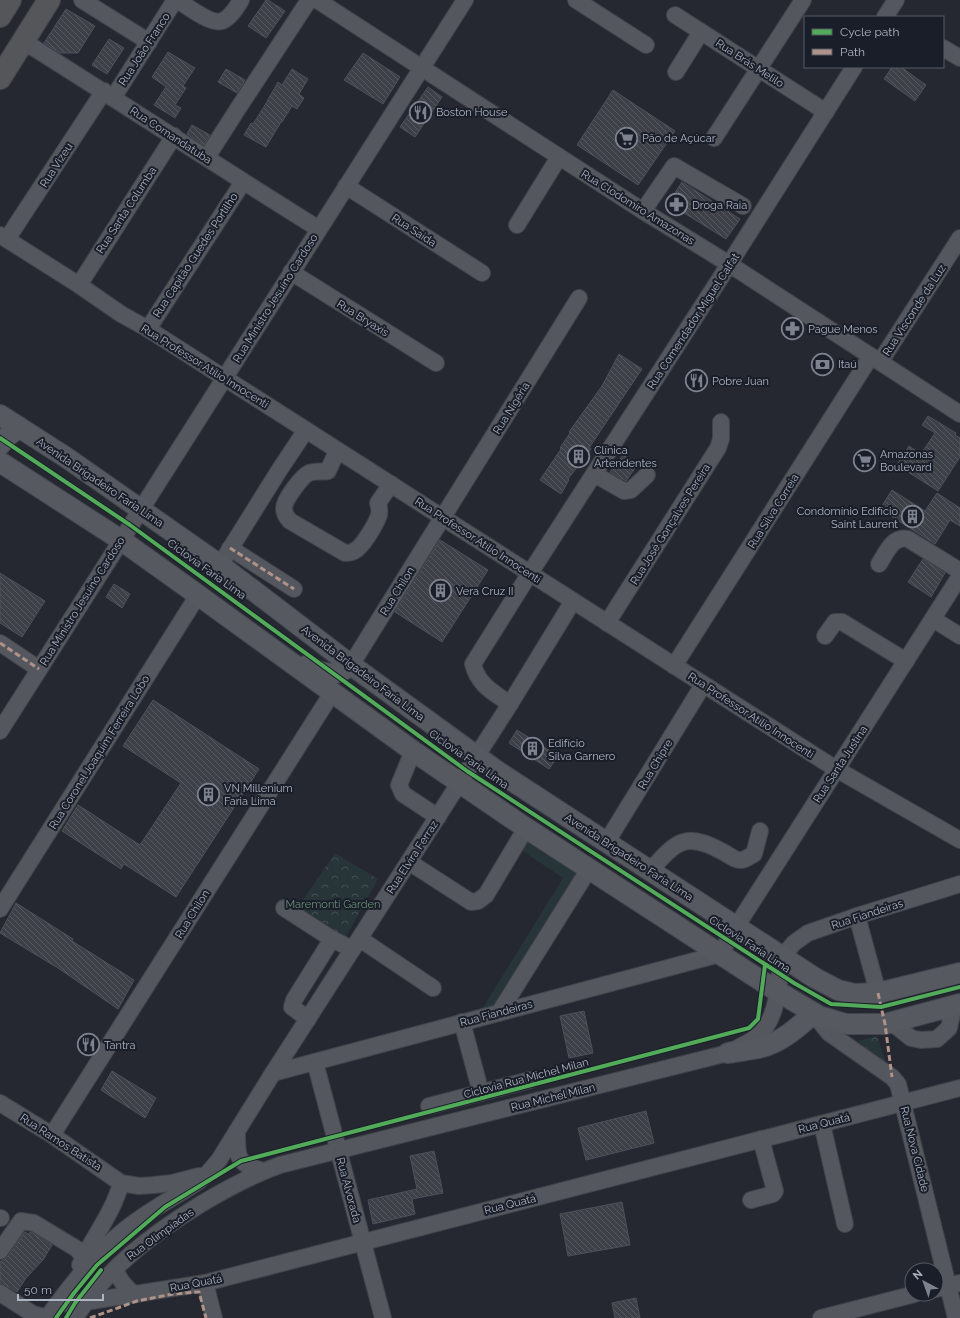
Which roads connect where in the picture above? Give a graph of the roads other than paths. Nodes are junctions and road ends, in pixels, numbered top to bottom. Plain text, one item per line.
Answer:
1 (10, 0) edge
2 (49, 0) edge
3 (82, 0) edge
4 (176, 0) edge
5 (241, 0) edge
6 (309, 0) edge
7 (317, 0) edge
8 (465, 0) edge
9 (576, 0) edge
10 (803, 0) edge
11 (675, 15) dead end
12 (0, 16) edge
13 (701, 32) junction
14 (23, 41) junction
15 (149, 42) junction
16 (646, 45) dead end
17 (944, 49) edge
18 (960, 58) edge
19 (421, 67) junction
20 (853, 68) edge
21 (759, 69) junction
22 (676, 72) dead end
23 (0, 78) edge
24 (108, 94) junction
25 (826, 112) junction
26 (174, 136) junction
27 (714, 138) dead end
28 (207, 157) junction
29 (559, 157) junction
30 (243, 182) junction
31 (346, 186) junction
32 (743, 206) dead end
33 (643, 211) junction
34 (516, 225) dead end
35 (319, 229) junction
36 (4, 237) edge
37 (960, 238) edge
38 (729, 264) junction
39 (291, 272) junction
40 (482, 273) dead end
41 (79, 285) junction
42 (579, 298) dead end
43 (148, 329) junction
44 (876, 359) junction
45 (436, 364) dead end
46 (224, 378) junction
47 (960, 414) edge
48 (0, 415) edge
49 (721, 422) dead end
50 (20, 427) junction
51 (306, 430) junction
52 (0, 445) edge
53 (338, 450) junction
54 (0, 462) edge
55 (594, 474) junction
56 (647, 475) dead end
57 (392, 484) junction
58 (140, 509) junction
59 (443, 518) junction
60 (121, 540) junction
61 (230, 548) junction
62 (879, 564) dead end
63 (220, 565) junction
64 (960, 571) edge
65 (530, 574) junction
66 (960, 576) edge
67 (294, 589) dead end
68 (198, 595) junction
69 (573, 601) junction
70 (933, 619) junction
71 (607, 623) junction
72 (825, 636) dead end
73 (960, 636) edge
74 (0, 643) edge
75 (289, 661) junction
76 (906, 661) junction
77 (351, 665) junction
78 (674, 666) junction
79 (39, 669) junction
80 (703, 685) junction
81 (332, 693) junction
82 (510, 704) junction
83 (0, 731) edge
84 (412, 752) junction
85 (476, 756) junction
86 (836, 769) junction
87 (459, 783) junction
88 (438, 817) junction
89 (526, 828) junction
90 (760, 831) dead end
91 (960, 840) edge
92 (606, 843) junction
93 (408, 862) junction
94 (589, 869) junction
95 (650, 871) junction
96 (960, 884) edge
97 (284, 908) dead end
98 (0, 909) edge
99 (857, 916) junction
100 (736, 927) junction
101 (332, 939) junction
102 (356, 945) junction
103 (720, 954) junction
104 (782, 957) junction
105 (960, 973) edge
106 (433, 988) dead end
107 (777, 991) junction
108 (878, 993) junction
109 (957, 1005) edge
110 (499, 1013) junction
111 (816, 1014) junction
112 (308, 1019) junction
113 (462, 1022) junction
114 (888, 1023) junction
115 (728, 1053) junction
116 (315, 1062) junction
117 (273, 1073) junction
118 (530, 1080) dead end
119 (960, 1088) edge
120 (481, 1093) junction
121 (0, 1103) edge
122 (903, 1103) junction
123 (429, 1106) dead end
124 (822, 1124) junction
125 (237, 1132) junction
126 (52, 1136) junction
127 (761, 1140) junction
128 (338, 1150) junction
129 (263, 1171) junction
130 (206, 1174) junction
131 (121, 1183) junction
132 (139, 1186) junction
133 (751, 1200) dead end
134 (112, 1208) junction
135 (845, 1224) dead end
136 (363, 1242) junction
137 (0, 1251) edge
138 (84, 1258) junction
139 (114, 1269) junction
140 (205, 1283) junction
141 (948, 1286) edge
142 (71, 1288) junction
143 (0, 1293) edge
144 (134, 1294) junction
145 (904, 1297) edge
146 (85, 1302) junction
147 (57, 1304) junction
148 (47, 1318) edge
149 (75, 1318) edge
150 (214, 1318) edge
151 (383, 1318) edge
152 (821, 1318) edge
153 (956, 1318) edge

1 - 12 highway
2 - 14 highway
3 - 15 street
4 - 5 street
4 - 15 street, Rua João Franco
6 - 28 street
7 - 19 street, Rua Clodomiro Amazonas
8 - 19 street, Rua Ministro Jesuíno Cardoso
9 - 16 street
10 - 21 street
11 - 13 street, Rua Brás Melilo
13 - 21 street, Rua Brás Melilo
13 - 22 street
14 - 23 highway
14 - 24 street, Rua Comandatuba
15 - 24 street, Rua João Franco
17 - 18 street
19 - 29 street, Rua Clodomiro Amazonas
19 - 31 street, Rua Ministro Jesuíno Cardoso
20 - 25 street, Rua Comendador Miguel Calfat
21 - 25 street, Rua Brás Melilo
21 - 27 street
24 - 26 street, Rua Comandatuba
24 - 36 street, Rua Vizeu
25 - 38 street, Rua Comendador Miguel Calfat
26 - 28 street, Rua Comandatuba
26 - 41 street, Rua Santa Columba
28 - 30 street, Rua Comandatuba
29 - 33 street, Rua Clodomiro Amazonas
29 - 34 street
30 - 35 street, Rua Comandatuba
30 - 43 street, Rua Capitão Guedes Portilho
31 - 35 street, Rua Ministro Jesuíno Cardoso
31 - 40 street, Rua Saida
32 - 33 street
33 - 38 street, Rua Clodomiro Amazonas
35 - 39 street, Rua Ministro Jesuíno Cardoso
36 - 41 street, Rua Professor Atílio Innocenti
37 - 44 street, Rua Visconde da Luz
38 - 44 street, Rua Clodomiro Amazonas
38 - 55 street, Rua Comendador Miguel Calfat
39 - 45 street, Rua Bryaxis
39 - 46 street, Rua Ministro Jesuíno Cardoso
41 - 43 street, Rua Professor Atílio Innocenti
42 - 59 street, Rua Nigéria
43 - 46 street, Rua Professor Atílio Innocenti
44 - 47 street, Rua Clodomiro Amazonas
44 - 78 street, Rua Silva Correia
46 - 51 street, Rua Professor Atílio Innocenti
46 - 58 street, Rua Ministro Jesuíno Cardoso
48 - 50 main road, Avenida Brigadeiro Faria Lima
49 - 71 street, Rua José Gonçalves Pereira
50 - 52 main road
50 - 58 main road, Avenida Brigadeiro Faria Lima
51 - 53 street, Rua Professor Atílio Innocenti
51 - 61 street
53 - 57 street, Rua Professor Atílio Innocenti
53 - 57 street
54 - 60 main road
55 - 56 street
55 - 65 street, Rua Comendador Miguel Calfat
57 - 59 street, Rua Professor Atílio Innocenti
58 - 60 street, Rua Ministro Jesuíno Cardoso
58 - 63 main road, Avenida Brigadeiro Faria Lima
59 - 65 street, Rua Professor Atílio Innocenti
59 - 77 street, Rua Chilon
60 - 68 main road
60 - 79 street, Rua Ministro Jesuíno Cardoso
61 - 63 street
61 - 67 street
62 - 64 street
63 - 77 main road, Avenida Brigadeiro Faria Lima
65 - 69 street, Rua Professor Atílio Innocenti
65 - 82 street, Rua Comendador Miguel Calfat
66 - 70 street, Rua Santa Justina
68 - 75 main road
68 - 98 street, Rua Coronel Joaquim Ferreira Lobo
69 - 71 street, Rua Professor Atílio Innocenti
69 - 82 street, Rua Elvira Ferraz
70 - 73 street
70 - 76 street, Rua Santa Justina
71 - 78 street, Rua Professor Atílio Innocenti
72 - 76 street
74 - 79 street
75 - 77 main road
75 - 81 main road
76 - 86 street, Rua Santa Justina
77 - 85 main road, Avenida Brigadeiro Faria Lima
78 - 80 street, Rua Professor Atílio Innocenti
79 - 83 street, Rua Ministro Jesuíno Cardoso
80 - 86 street, Rua Professor Atílio Innocenti
80 - 92 street, Rua Chipre
81 - 84 main road
81 - 126 street, Rua Chilon
82 - 85 street, Rua Elvira Ferraz
84 - 87 main road
84 - 88 street
85 - 87 street, Rua Elvira Ferraz
85 - 92 main road, Avenida Brigadeiro Faria Lima
86 - 91 street, Rua Professor Atílio Innocenti
86 - 100 street, Rua Santa Justina
87 - 88 street, Rua Elvira Ferraz
87 - 89 main road
88 - 93 street, Rua Elvira Ferraz
89 - 93 street
89 - 94 main road
90 - 95 street
92 - 95 main road, Avenida Brigadeiro Faria Lima
93 - 102 street, Rua Elvira Ferraz
94 - 103 main road
94 - 110 street
95 - 100 main road, Avenida Brigadeiro Faria Lima
96 - 99 street, Rua Fiandeiras
97 - 101 street
99 - 104 street, Rua Fiandeiras
99 - 108 street
100 - 103 street, Rua Santa Justina
100 - 104 main road, Avenida Brigadeiro Faria Lima
101 - 102 street
101 - 112 street
102 - 106 street
102 - 112 street, Rua Elvira Ferraz
103 - 107 main road
103 - 110 street, Rua Fiandeiras
104 - 107 street, Rua Michel Milan
104 - 108 main road, Avenida Brigadeiro Faria Lima
105 - 108 main road, Avenida Brigadeiro Faria Lima
107 - 111 main road
107 - 115 street, Rua Michel Milan
109 - 114 main road
109 - 114 street
110 - 113 street, Rua Fiandeiras
111 - 114 main road
111 - 115 main road
111 - 122 street, Rua Nova Cidade
112 - 117 street, Rua Elvira Ferraz
113 - 116 street, Rua Fiandeiras
113 - 120 street
115 - 128 street, Rua Michel Milan
116 - 117 street, Rua Fiandeiras
116 - 128 street, Rua Alvorada
117 - 125 street, Rua Elvira Ferraz
118 - 120 street
119 - 122 street, Rua Quatá
120 - 123 street
121 - 126 street, Rua Ramos Batista
122 - 124 street, Rua Quatá
122 - 141 street, Rua Nova Cidade
124 - 127 street, Rua Quatá
124 - 135 street
125 - 129 street
125 - 130 street, Rua Olimpíadas
126 - 131 street, Rua Ramos Batista
127 - 133 street
127 - 136 street, Rua Quatá
128 - 129 street, Rua Michel Milan
128 - 136 street, Rua Alvorada
129 - 139 street, Rua Olimpíadas
130 - 132 street, Rua Ramos Batista
130 - 142 street, Rua Olimpíadas
131 - 132 street, Rua Ramos Batista
131 - 134 street
132 - 134 street
134 - 138 street
136 - 140 street, Rua Quatá
136 - 151 street, Rua Alvorada
137 - 138 street
138 - 142 street
139 - 144 street
139 - 146 street, Rua Olimpíadas
140 - 144 street, Rua Quatá
140 - 150 street
141 - 153 street, Rua Nova Cidade
142 - 147 street, Rua Olimpíadas
143 - 148 street
144 - 146 street, Rua Quatá
145 - 152 street
146 - 147 street, Rua Quatá
146 - 149 street, Rua Olimpíadas
147 - 148 street, Rua Olimpíadas

